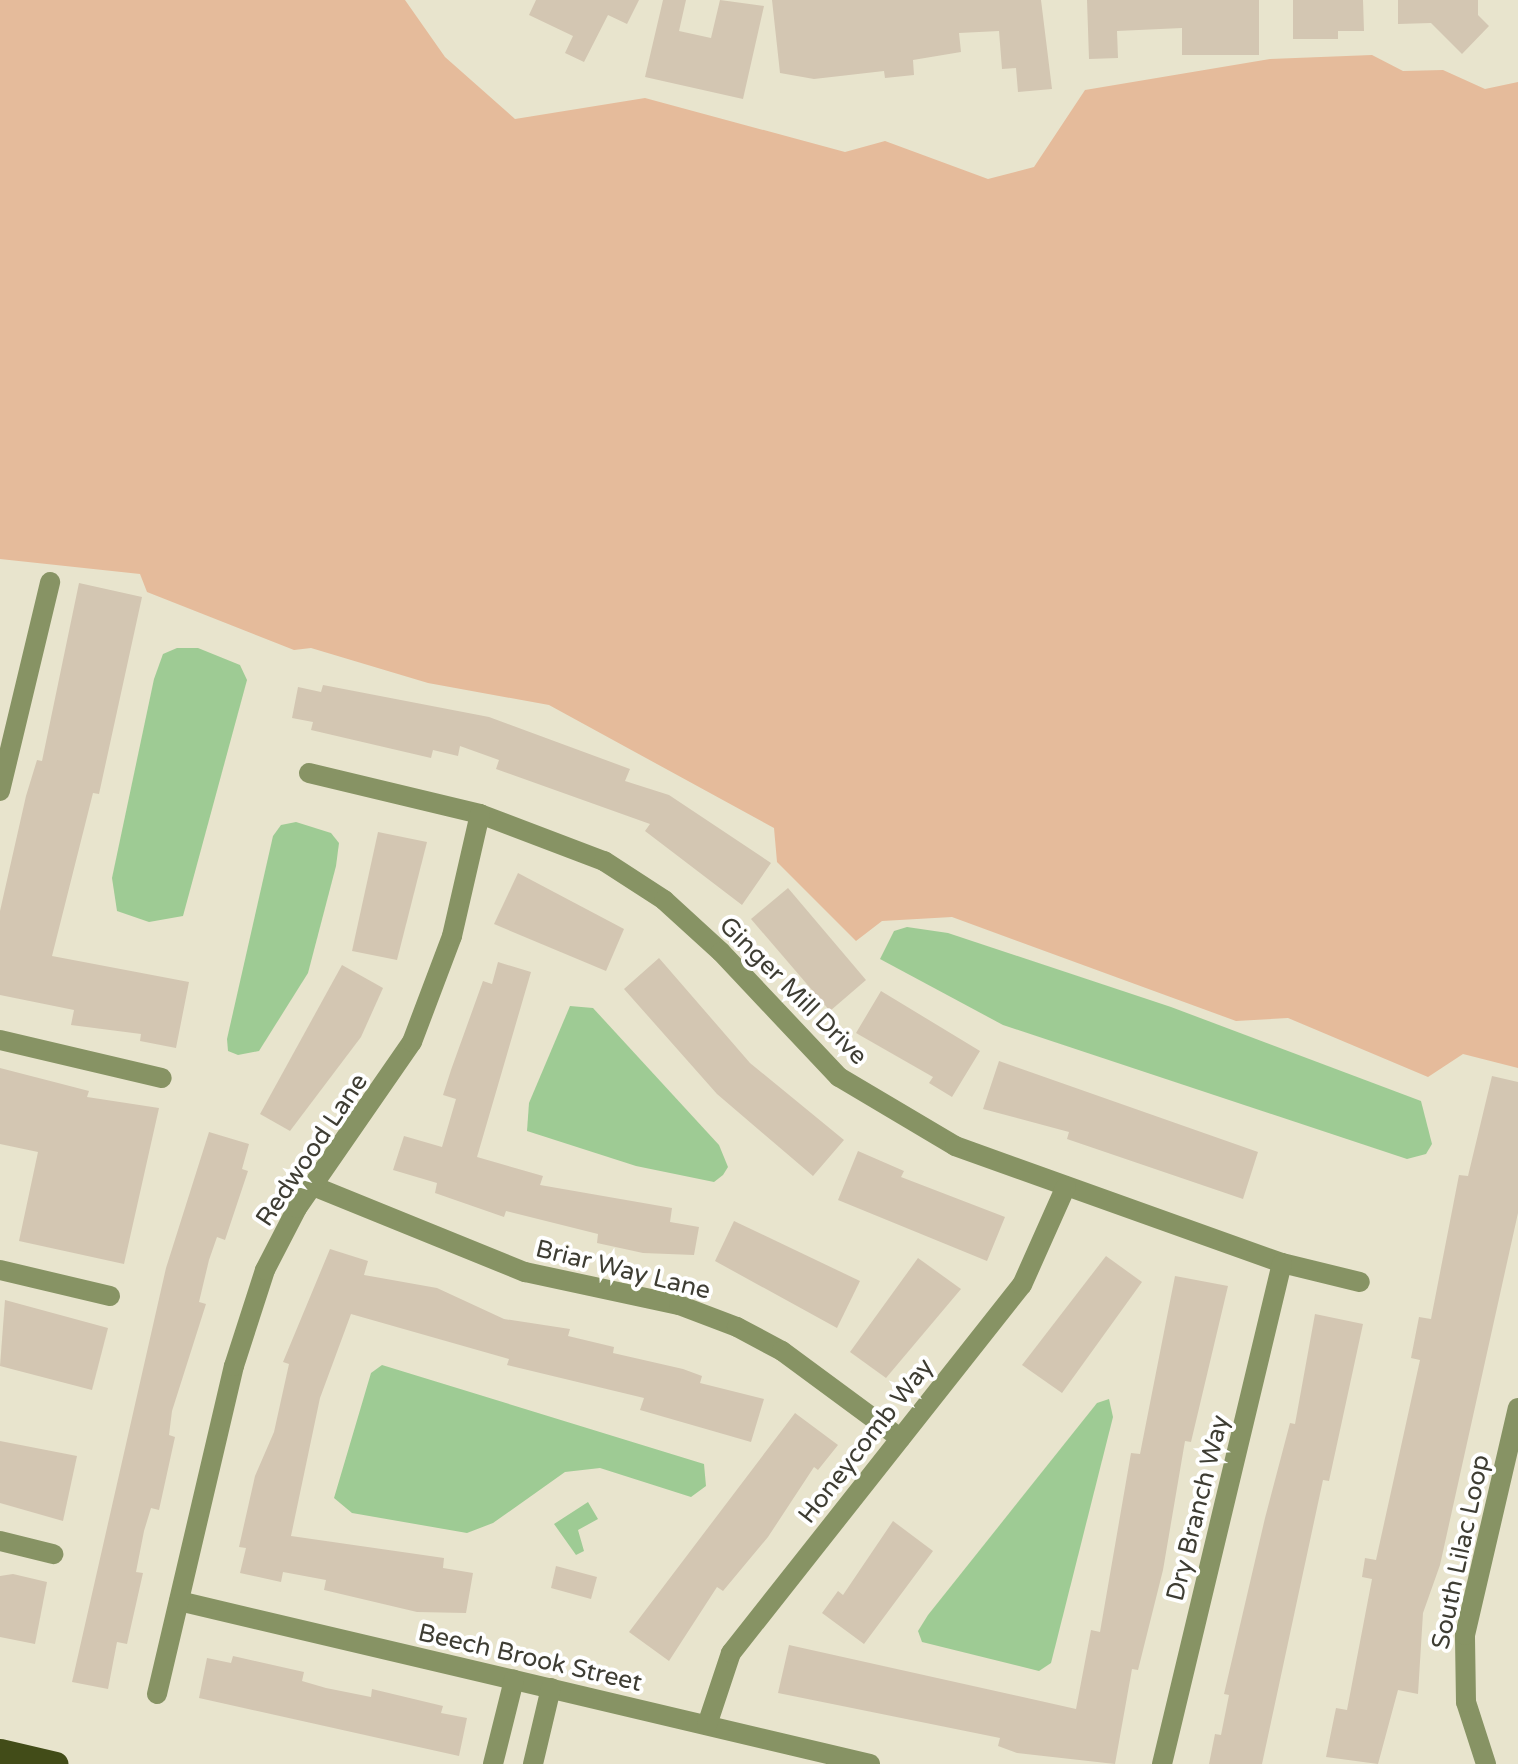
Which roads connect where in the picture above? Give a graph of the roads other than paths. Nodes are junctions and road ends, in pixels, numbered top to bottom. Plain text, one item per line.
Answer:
1 (50, 582) dead end
2 (309, 773) dead end
3 (0, 791) edge
4 (480, 814) junction
5 (0, 1040) edge
6 (162, 1078) dead end
7 (313, 1186) junction
8 (1066, 1186) junction
9 (1282, 1263) junction
10 (0, 1270) edge
11 (1360, 1282) dead end
12 (110, 1296) dead end
13 (1518, 1408) edge
14 (900, 1438) junction
15 (0, 1541) edge
16 (52, 1554) dead end
17 (179, 1601) junction
18 (514, 1680) junction
19 (551, 1688) junction
20 (157, 1694) dead end
21 (706, 1726) junction
22 (0, 1751) edge
23 (56, 1764) edge
24 (494, 1764) edge
25 (532, 1764) edge
26 (870, 1764) edge
27 (1162, 1764) edge
28 (1486, 1764) edge

1 - 3 street
2 - 4 street, Ginger Mill Drive
4 - 7 street, Redwood Lane
4 - 8 street, Ginger Mill Drive
5 - 6 street
7 - 14 street, Briar Way Lane
7 - 17 street, Redwood Lane
8 - 9 street, Ginger Mill Drive
8 - 14 street, Honeycomb Way
9 - 11 street, Ginger Mill Drive
9 - 27 street, Dry Branch Way
10 - 12 street
13 - 28 street, South Lilac Loop
14 - 21 street, Honeycomb Way
15 - 16 street
17 - 18 street, Beech Brook Street
17 - 20 street, Redwood Lane
18 - 19 street, Beech Brook Street
18 - 24 street
19 - 21 street, Beech Brook Street
19 - 25 street
21 - 26 street, Beech Brook Street
22 - 23 main road

